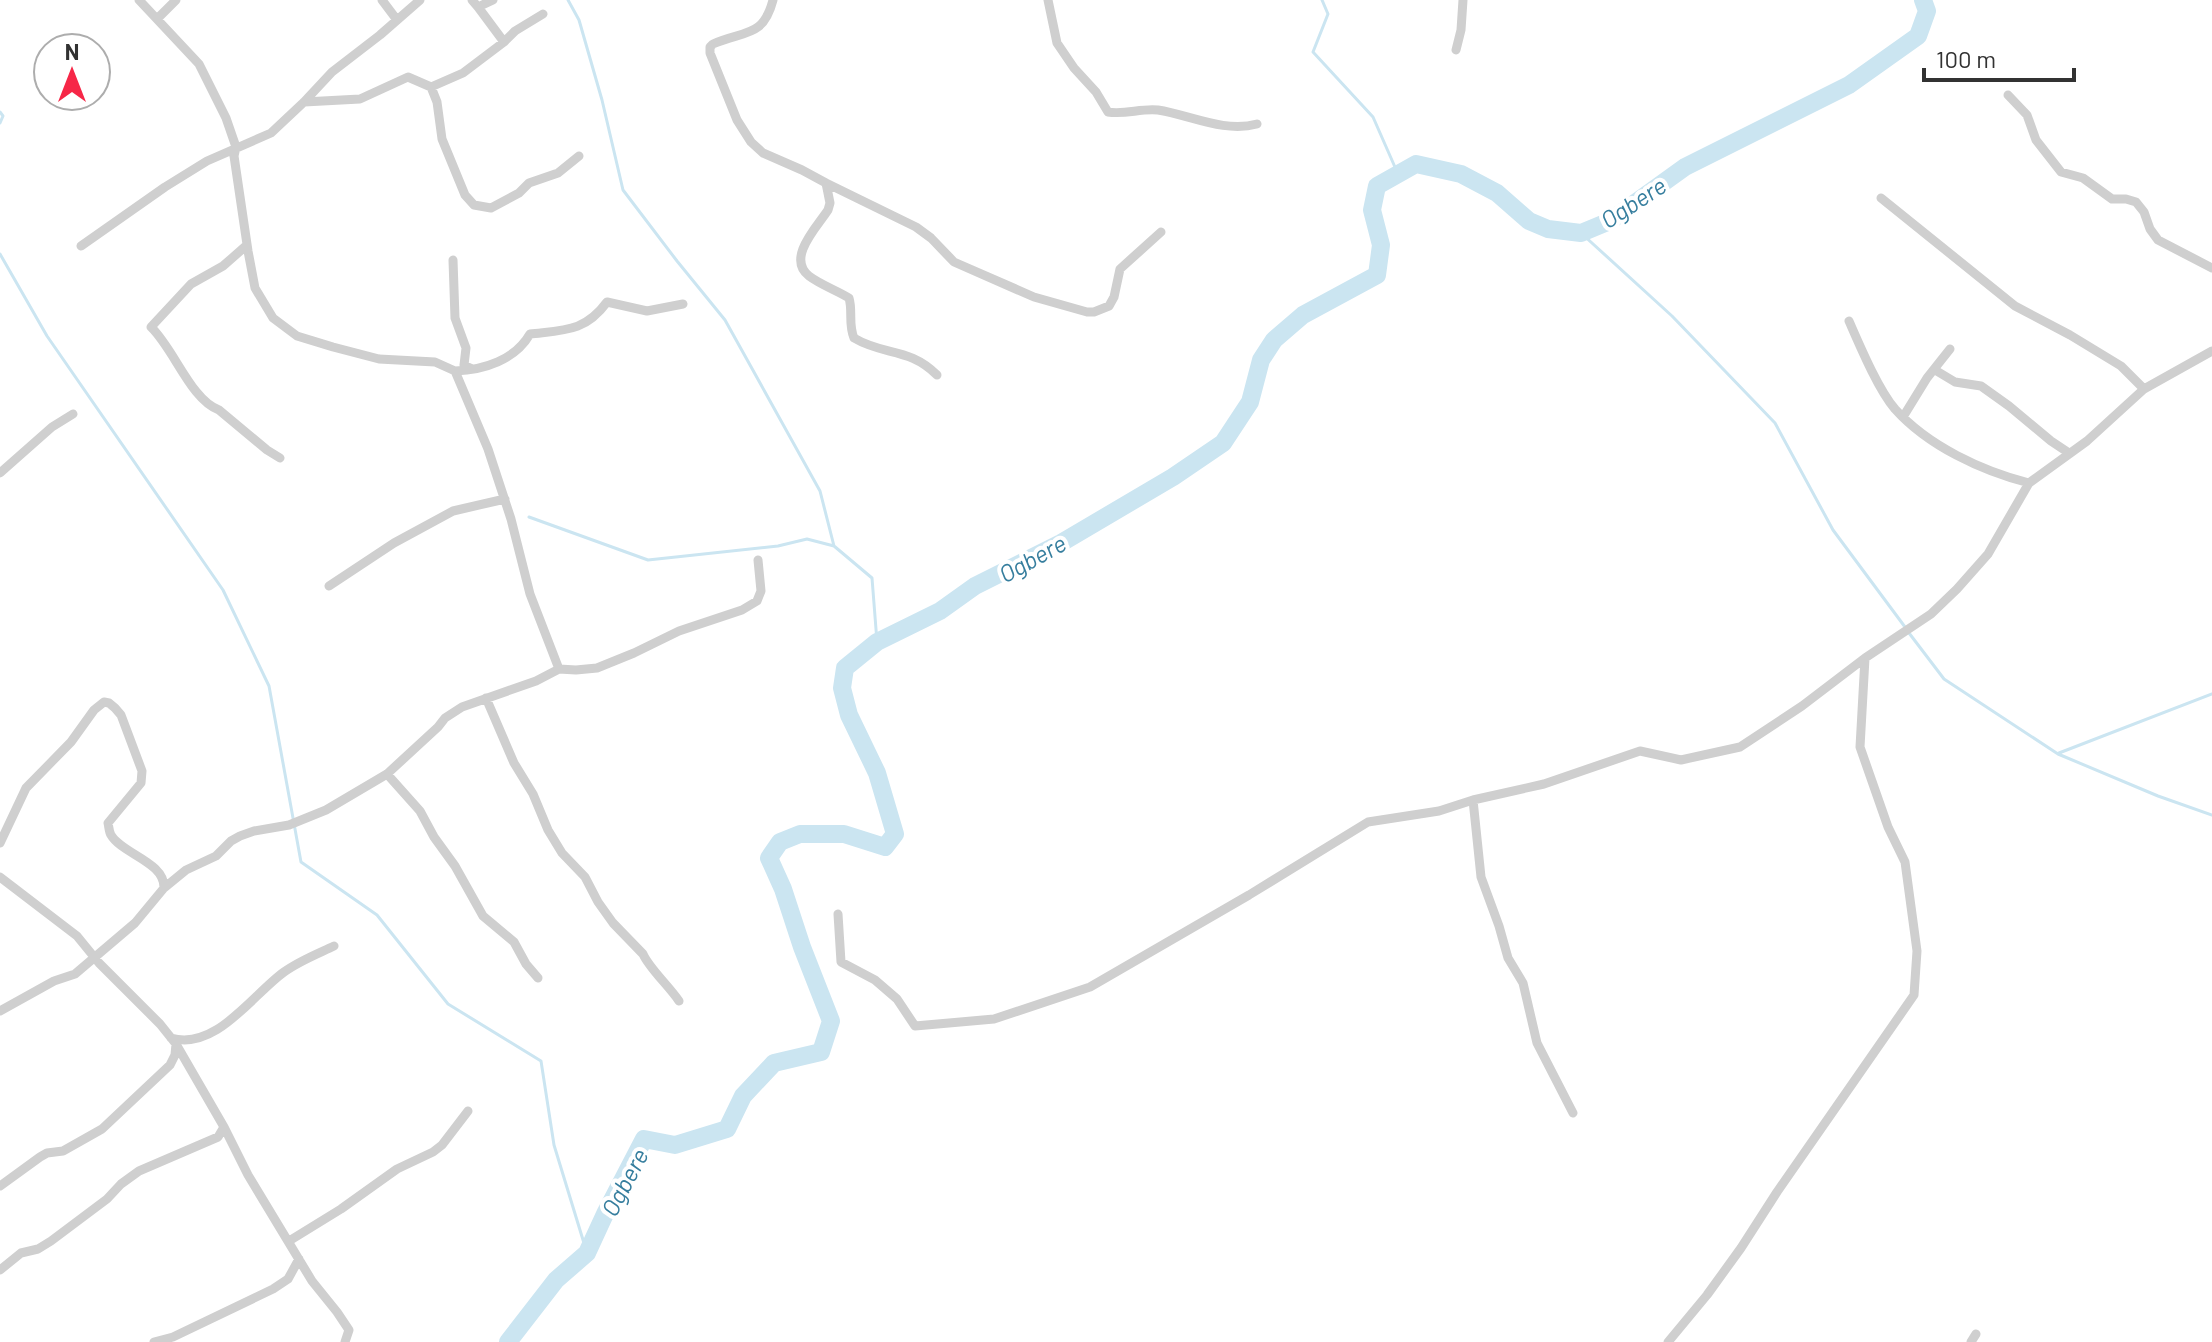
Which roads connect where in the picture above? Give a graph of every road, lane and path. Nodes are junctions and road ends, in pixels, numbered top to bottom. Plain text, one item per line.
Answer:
1 (139, 0) edge
2 (176, 0) edge
3 (382, 0) edge
4 (420, 0) edge
5 (493, 0) edge
6 (773, 0) edge
7 (1048, 0) edge
8 (1463, 0) edge
9 (475, 3) edge
10 (543, 14) dead end
11 (157, 19) junction
12 (397, 20) junction
13 (504, 42) junction
14 (1456, 50) dead end
15 (431, 87) junction
16 (2008, 95) dead end
17 (304, 102) junction
18 (1257, 124) dead end
19 (236, 147) junction
20 (579, 156) dead end
21 (826, 183) junction
22 (1881, 198) dead end
23 (1161, 232) dead end
24 (247, 245) junction
25 (81, 246) dead end
26 (453, 260) dead end
27 (2212, 268) edge
28 (683, 304) dead end
29 (1849, 321) dead end
30 (1950, 349) dead end
31 (2212, 351) edge
32 (475, 370) junction
33 (1935, 370) junction
34 (455, 371) junction
35 (937, 375) dead end
36 (2144, 389) junction
37 (73, 414) dead end
38 (1903, 417) junction
39 (2069, 453) junction
40 (280, 458) dead end
41 (0, 473) edge
42 (2029, 483) junction
43 (505, 499) junction
44 (758, 560) dead end
45 (329, 586) dead end
46 (1865, 658) junction
47 (559, 669) junction
48 (486, 698) junction
49 (387, 774) junction
50 (1473, 800) junction
51 (0, 843) edge
52 (0, 877) edge
53 (164, 888) junction
54 (838, 914) dead end
55 (334, 946) dead end
56 (95, 957) junction
57 (538, 978) dead end
58 (679, 1001) dead end
59 (0, 1011) edge
60 (174, 1041) junction
61 (468, 1111) dead end
62 (1573, 1113) dead end
63 (224, 1127) junction
64 (0, 1186) edge
65 (289, 1241) junction
66 (299, 1259) junction
67 (0, 1270) edge
68 (154, 1342) edge
69 (345, 1342) edge
70 (1668, 1342) edge

1 - 11 street
2 - 11 street
3 - 12 street
4 - 12 street
5 - 9 street
6 - 21 street
7 - 18 street
8 - 14 street
9 - 13 street
10 - 13 street
11 - 19 street
12 - 17 street
13 - 15 street
15 - 17 street
15 - 20 street
16 - 27 street
17 - 19 street
19 - 24 street
19 - 25 street
21 - 23 street
21 - 35 street
22 - 36 street
24 - 34 street
24 - 40 street
26 - 32 street
28 - 32 street
29 - 38 street
30 - 33 street
31 - 36 street
32 - 34 street
33 - 38 street
33 - 39 street
34 - 43 street
36 - 39 street
37 - 41 street
38 - 42 street
39 - 42 street
42 - 46 street
43 - 45 street
43 - 47 street
44 - 47 street
46 - 50 street
46 - 70 street
47 - 48 street
48 - 49 street
48 - 58 street
49 - 53 street
49 - 57 street
50 - 54 street
50 - 62 street
51 - 53 street
52 - 56 street
53 - 56 street
55 - 60 street
56 - 59 street
56 - 60 street
60 - 63 street
60 - 64 street
61 - 65 street
63 - 65 street
63 - 67 street
65 - 66 street
66 - 68 street
66 - 69 street

